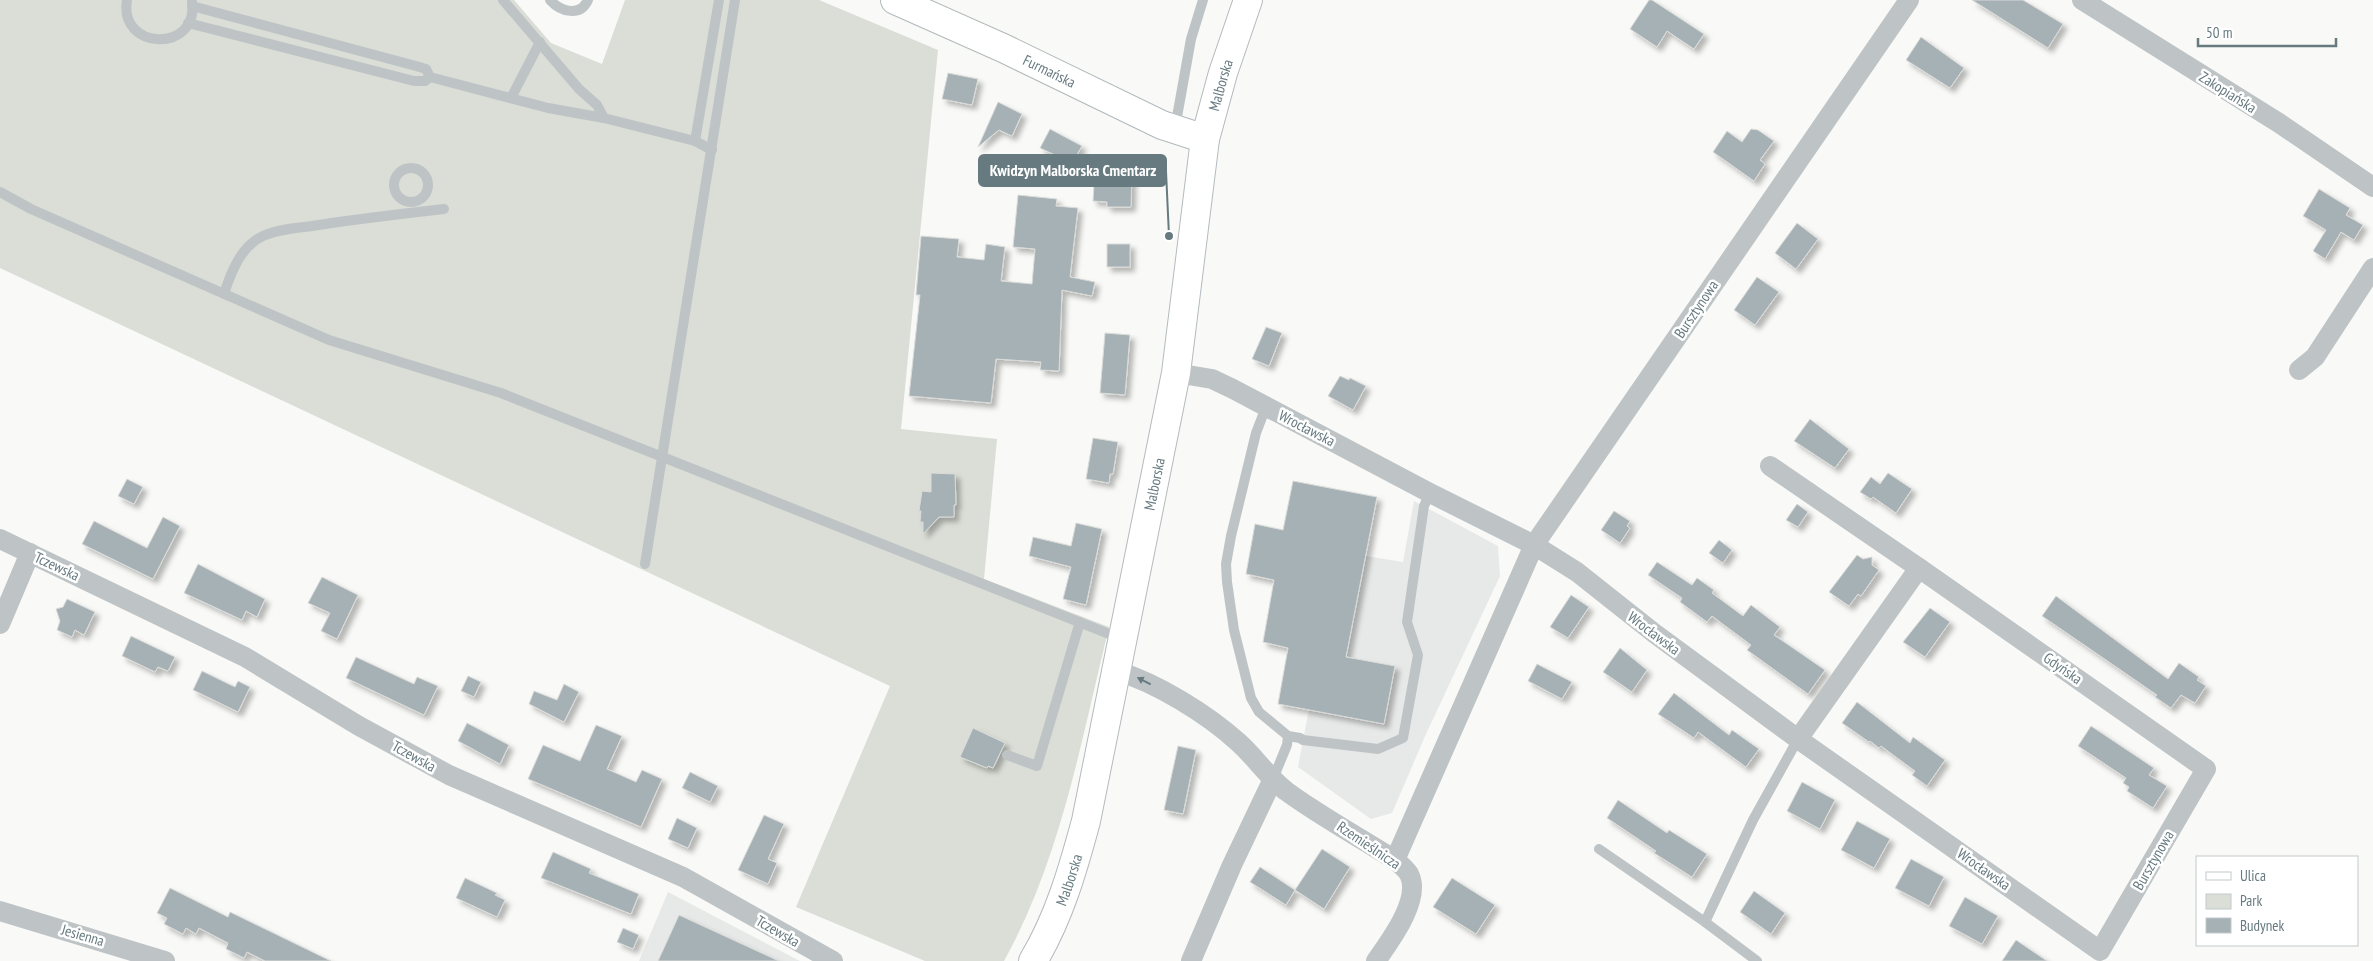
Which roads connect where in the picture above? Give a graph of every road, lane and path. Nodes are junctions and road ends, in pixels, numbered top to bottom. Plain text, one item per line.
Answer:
1 (127, 0) edge
2 (503, 0) edge
3 (550, 0) edge
4 (588, 0) edge
5 (719, 0) edge
6 (735, 0) edge
7 (896, 0) edge
8 (1203, 0) edge
9 (1248, 0) edge
10 (1908, 0) edge
11 (2082, 0) edge
12 (192, 3) edge
13 (188, 23) junction
14 (540, 42) junction
15 (430, 76) junction
16 (510, 98) junction
17 (604, 118) junction
18 (1174, 130) junction
19 (1205, 138) junction
20 (695, 141) junction
21 (712, 150) junction
22 (2373, 187) edge
23 (0, 192) edge
24 (401, 199) dead end
25 (444, 209) dead end
26 (392, 215) junction
27 (2373, 268) edge
28 (224, 294) junction
29 (2299, 370) dead end
30 (1176, 373) junction
31 (1266, 407) junction
32 (664, 456) junction
33 (1770, 466) dead end
34 (1430, 494) junction
35 (0, 539) edge
36 (1534, 545) junction
37 (30, 553) junction
38 (645, 564) dead end
39 (1919, 568) junction
40 (1080, 622) junction
41 (0, 624) edge
42 (1124, 640) junction
43 (1117, 671) junction
44 (1288, 736) junction
45 (1798, 739) junction
46 (1007, 755) dead end
47 (2206, 768) joint
48 (1273, 779) junction
49 (1599, 849) dead end
50 (1395, 860) junction
51 (0, 911) edge
52 (1705, 922) junction
53 (2098, 956) edge
54 (164, 961) edge
55 (833, 961) edge
56 (1033, 961) edge
57 (1191, 961) edge
58 (1376, 961) edge
59 (1757, 961) edge

1 - 13 lane
2 - 14 lane
3 - 4 lane
5 - 20 lane
6 - 21 lane
7 - 18 main road, Furmańska
8 - 18 lane
9 - 19 main road, Malborska
10 - 36 street, Bursztynowa
11 - 22 street, Zakopiańska
12 - 13 lane
12 - 15 lane
13 - 15 lane
14 - 16 lane
14 - 17 lane
15 - 16 lane
16 - 17 lane
17 - 20 lane
18 - 19 main road, Furmańska
19 - 30 main road, Malborska
20 - 21 lane
21 - 32 lane
23 - 28 lane
24 - 26 lane
25 - 26 lane
26 - 28 lane
27 - 29 street
28 - 32 lane
30 - 31 street, Wrocławska
30 - 42 main road, Malborska
31 - 34 street, Wrocławska
31 - 44 lane
32 - 38 lane
32 - 40 lane
33 - 39 street, Gdyńska
34 - 36 street, Wrocławska
34 - 44 lane
35 - 37 street, Tczewska
36 - 45 street, Wrocławska
36 - 50 street, Bursztynowa
37 - 41 street
37 - 55 street, Tczewska
39 - 45 street
39 - 47 street, Gdyńska
40 - 42 lane
40 - 46 lane
42 - 43 main road, Malborska
48 -> 43 street, Rzemieślnicza
43 - 56 main road, Malborska
44 - 48 lane
45 - 52 lane
45 - 53 street, Wrocławska
47 - 53 street, Bursztynowa
48 - 50 street, Rzemieślnicza
48 - 57 street
49 - 52 lane
50 - 58 street, Rzemieślnicza
51 - 54 street, Jesienna
52 - 59 lane

